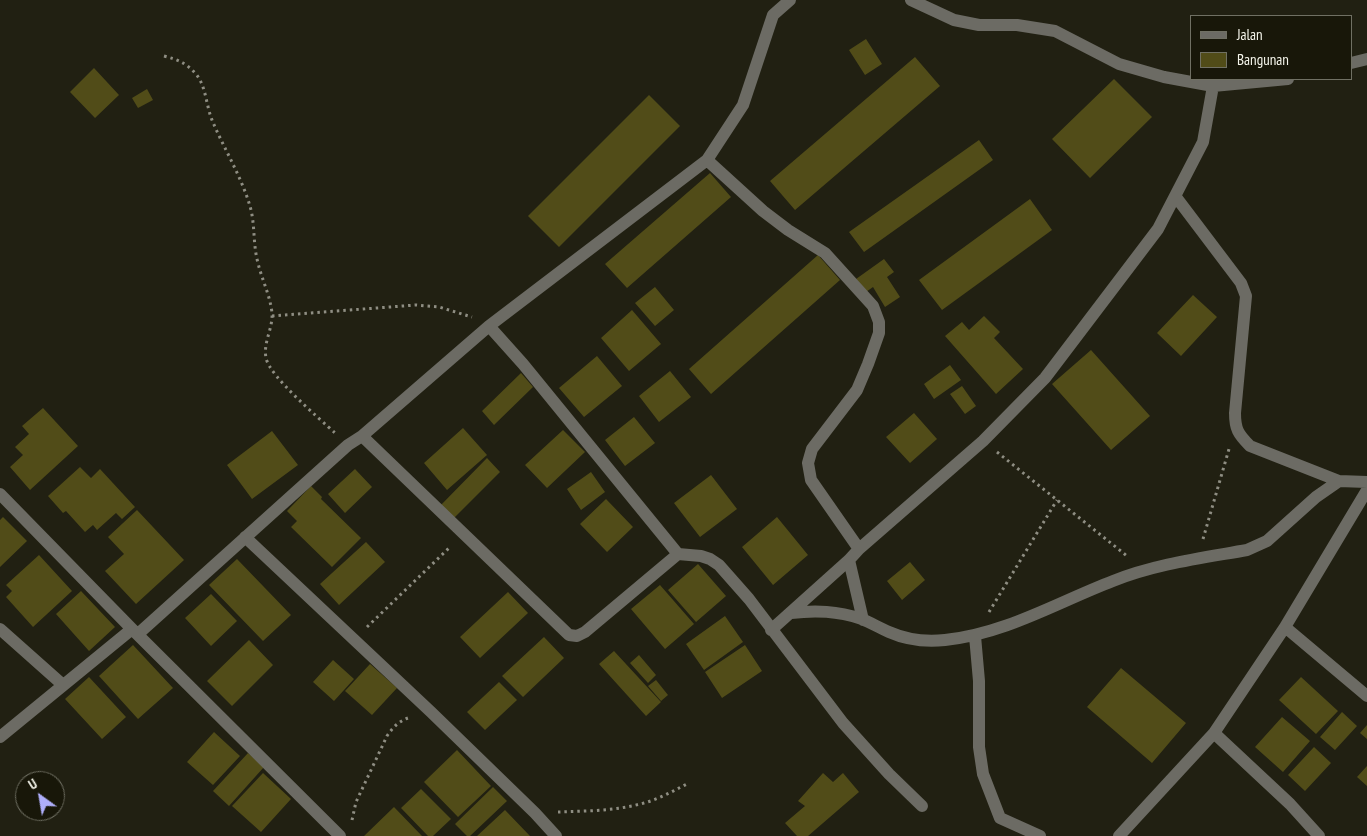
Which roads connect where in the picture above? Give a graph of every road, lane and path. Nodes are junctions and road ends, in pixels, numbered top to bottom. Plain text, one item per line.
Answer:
1 (790, 0) edge
2 (911, 0) edge
3 (164, 56) dead end
4 (1367, 59) edge
5 (1352, 63) edge
6 (1277, 80) edge
7 (1213, 86) junction
8 (707, 160) junction
9 (1176, 197) junction
10 (272, 316) junction
11 (489, 326) junction
12 (1235, 426) junction
13 (362, 436) junction
14 (983, 441) junction
15 (348, 445) junction
16 (1339, 481) junction
17 (1367, 482) edge
18 (1367, 490) edge
19 (0, 494) edge
20 (1057, 500) junction
21 (464, 534) junction
22 (245, 537) junction
23 (859, 549) junction
24 (678, 554) junction
25 (1197, 559) junction
26 (849, 560) junction
27 (1145, 570) junction
28 (790, 613) junction
29 (862, 620) junction
30 (1285, 627) junction
31 (0, 628) edge
32 (771, 630) junction
33 (135, 632) junction
34 (975, 636) junction
35 (354, 639) junction
36 (63, 685) junction
37 (1367, 696) edge
38 (431, 712) junction
39 (1214, 734) junction
40 (0, 737) edge
41 (687, 784) dead end
42 (922, 806) dead end
43 (534, 813) junction
44 (352, 826) dead end
45 (340, 836) edge
46 (556, 836) edge
47 (1040, 836) edge
48 (1119, 836) edge
49 (1319, 836) edge

1 - 8 street
2 - 7 street
3 - 10 path
4 - 5 street
6 - 7 street
7 - 9 street
8 - 11 street
8 - 23 street
9 - 12 street
9 - 14 street
10 - 11 path
10 - 15 path
11 - 13 street
11 - 24 street
12 - 16 street
12 - 25 path
13 - 15 street
13 - 21 street
14 - 20 path
14 - 23 street
15 - 22 street
16 - 17 street
16 - 25 street
18 - 30 street
19 - 33 street
20 - 27 path
20 - 34 path
21 - 24 street
21 - 35 path
22 - 33 street
22 - 35 street
23 - 26 street
24 - 32 street
25 - 27 street
26 - 28 street
26 - 29 street
27 - 34 street
28 - 29 street
28 - 32 street
29 - 34 street
30 - 37 street
30 - 39 street
31 - 36 street
32 - 42 street
33 - 36 street
33 - 45 street
34 - 47 street
35 - 38 street
36 - 40 street
38 - 43 street
38 - 44 path
39 - 48 street
39 - 49 street
41 - 43 path
43 - 46 street

